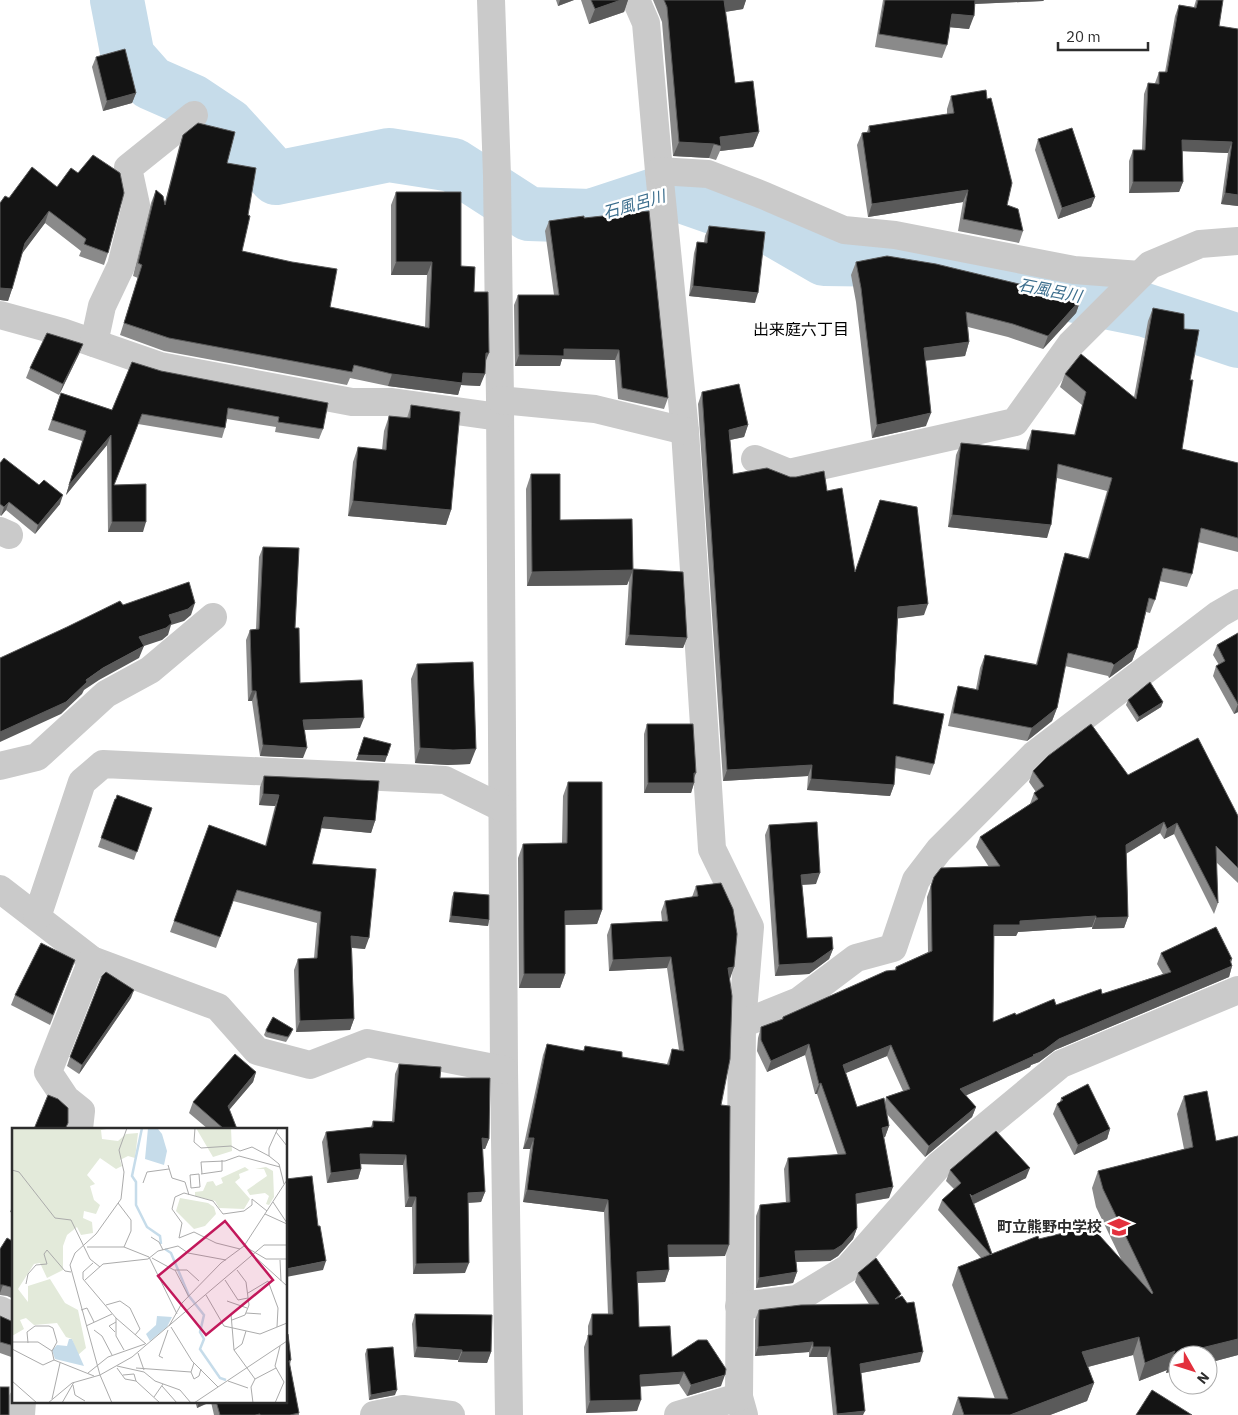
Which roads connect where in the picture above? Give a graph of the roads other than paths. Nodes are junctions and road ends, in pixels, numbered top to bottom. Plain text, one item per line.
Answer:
1 (492, 0) edge
2 (636, 0) edge
3 (194, 115) dead end
4 (660, 186) junction
5 (1238, 240) edge
6 (1133, 282) junction
7 (0, 315) edge
8 (94, 343) junction
9 (500, 408) junction
10 (685, 431) junction
11 (755, 458) dead end
12 (1238, 603) edge
13 (213, 617) dead end
14 (0, 766) edge
15 (502, 808) junction
16 (0, 889) edge
17 (37, 917) junction
18 (92, 960) junction
19 (1238, 990) edge
20 (742, 1024) junction
21 (504, 1070) junction
22 (79, 1128) edge
23 (740, 1306) junction
24 (0, 1310) edge
25 (12, 1316) edge
26 (22, 1402) edge
27 (741, 1406) edge
28 (21, 1415) edge
29 (374, 1415) edge
30 (452, 1415) edge
31 (509, 1415) edge
32 (678, 1415) edge

1 - 9 street
2 - 4 street
3 - 8 street
4 - 6 street
4 - 10 street
5 - 6 street
6 - 11 street
7 - 8 street
8 - 9 street
9 - 10 street
9 - 15 street
10 - 20 street
12 - 20 street
13 - 14 street
15 - 17 street
15 - 21 street
16 - 17 street
17 - 18 street
18 - 21 street
18 - 22 street
19 - 23 street
20 - 23 street
21 - 31 street
23 - 27 street
24 - 25 street
26 - 28 street
27 - 32 street
29 - 30 street

